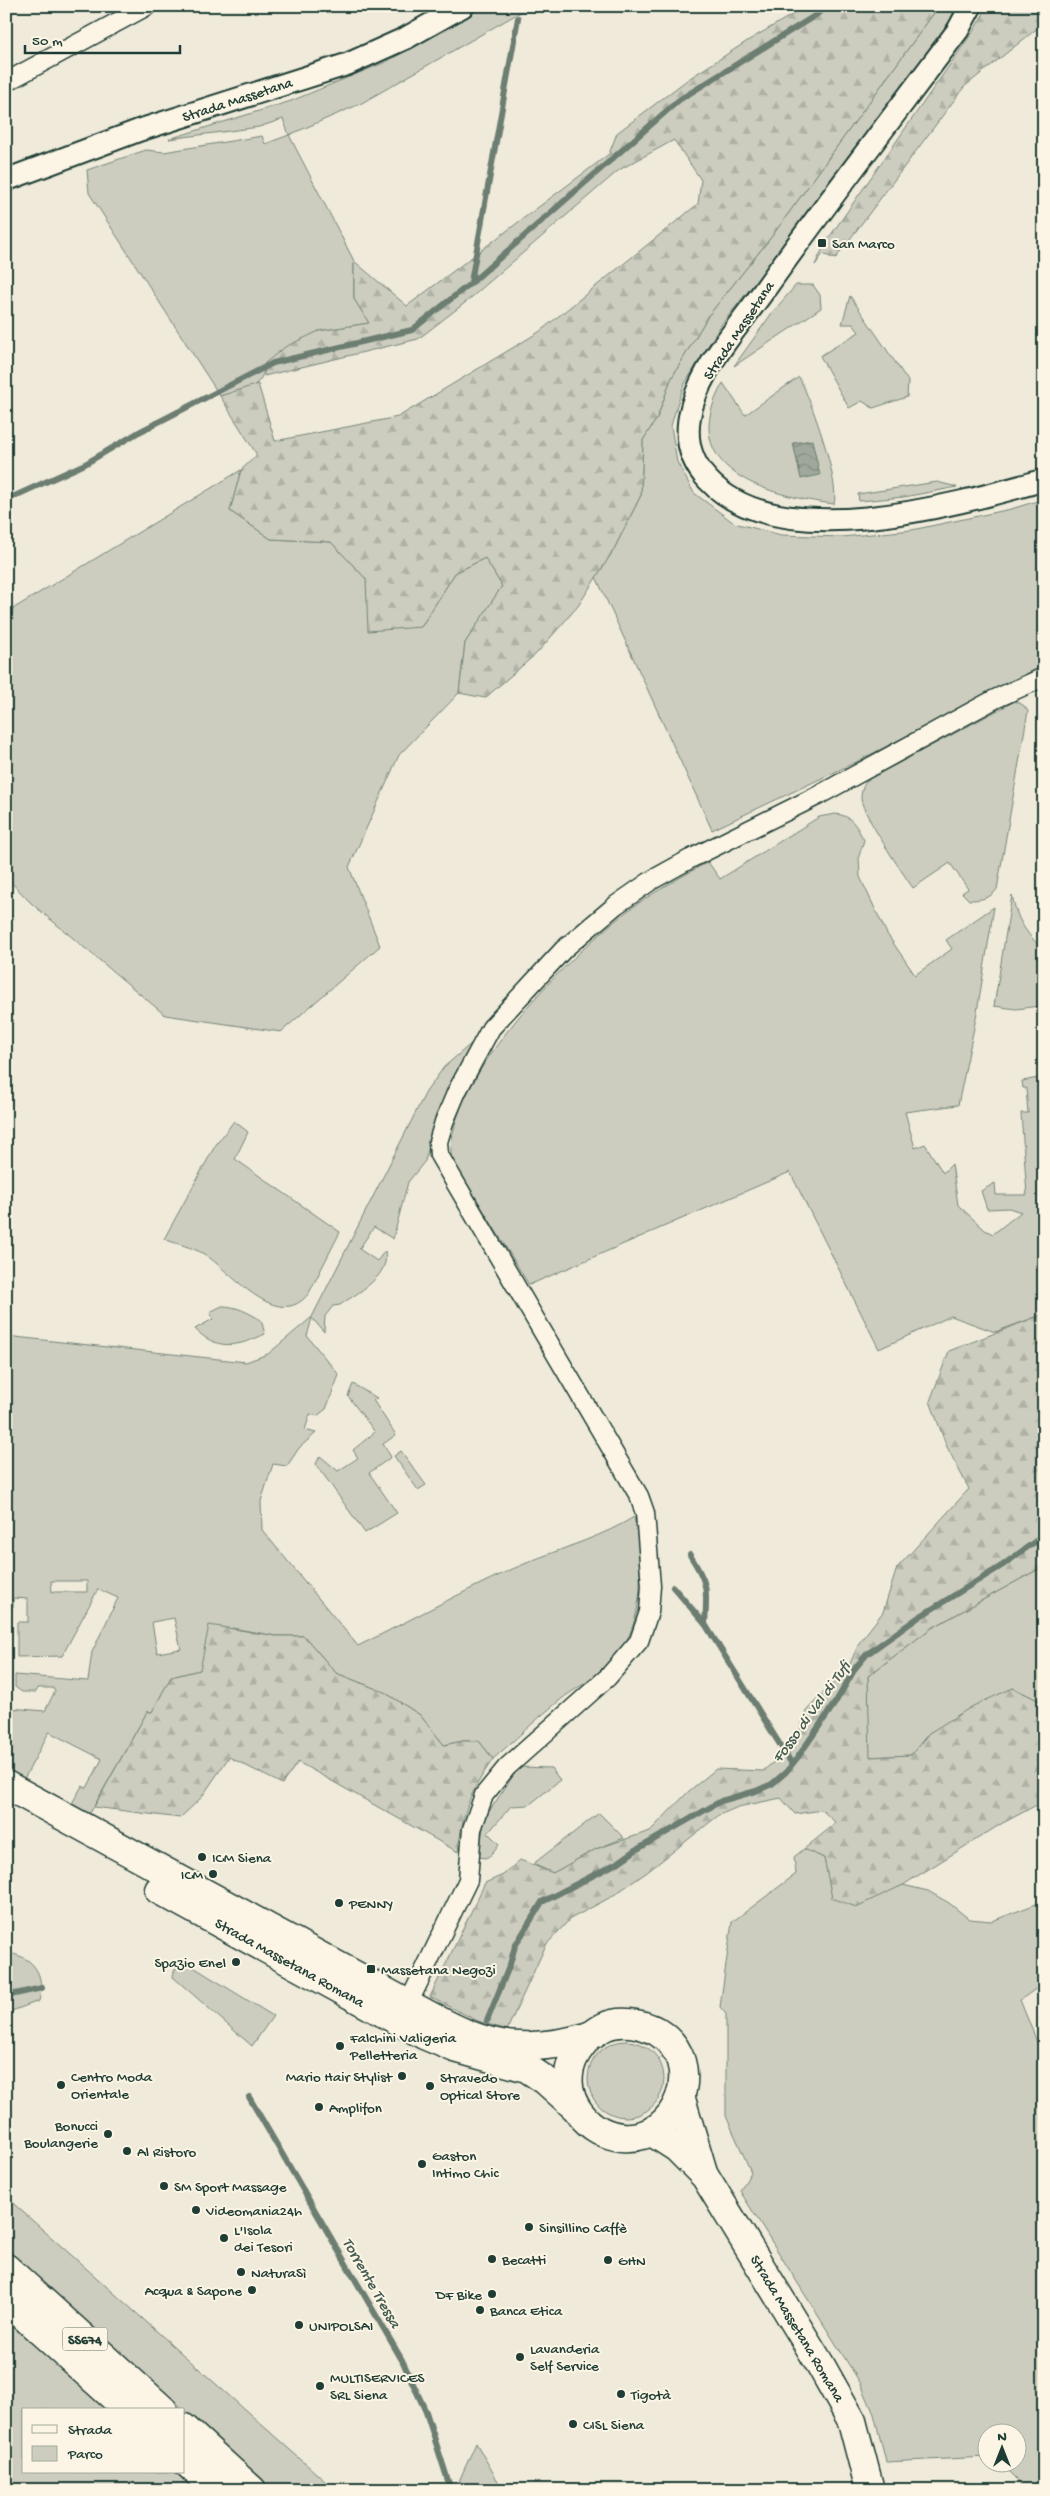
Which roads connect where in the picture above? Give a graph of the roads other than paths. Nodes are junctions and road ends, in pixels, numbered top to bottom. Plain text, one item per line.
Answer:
1 (147, 6) edge
2 (463, 6) edge
3 (971, 6) edge
4 (6, 82) edge
5 (6, 180) edge
6 (1044, 480) edge
7 (1044, 677) edge
8 (6, 1785) edge
9 (6, 1805) edge
10 (408, 2004) junction
11 (589, 2036) junction
12 (681, 2099) junction
13 (575, 2107) junction
14 (652, 2132) junction
15 (705, 2176) junction
16 (6, 2268) edge
17 (6, 2300) edge
18 (126, 2408) edge
19 (161, 2408) edge
20 (185, 2429) edge
21 (185, 2461) edge
22 (216, 2490) edge
23 (252, 2490) edge
24 (870, 2490) edge

1 - 4 street
2 - 5 street, Strada Massetana
3 - 6 street, Strada Massetana
7 - 10 street
8 - 10 main road, Strada Massetana Romana
9 - 13 main road, Strada Massetana Romana
10 - 11 main road, Strada Massetana Romana
11 - 12 main road, Strada Massetana Romana
11 - 13 main road, Strada Massetana Romana
12 - 14 main road, Strada Massetana Romana
12 - 15 main road, Strada Massetana Romana
13 - 14 main road, Strada Massetana Romana
14 - 15 main road, Strada Massetana Romana
15 - 24 main road, Strada Massetana Romana
16 - 19 main road, SS674
17 - 18 main road, SS674
20 - 23 main road
21 - 22 main road

